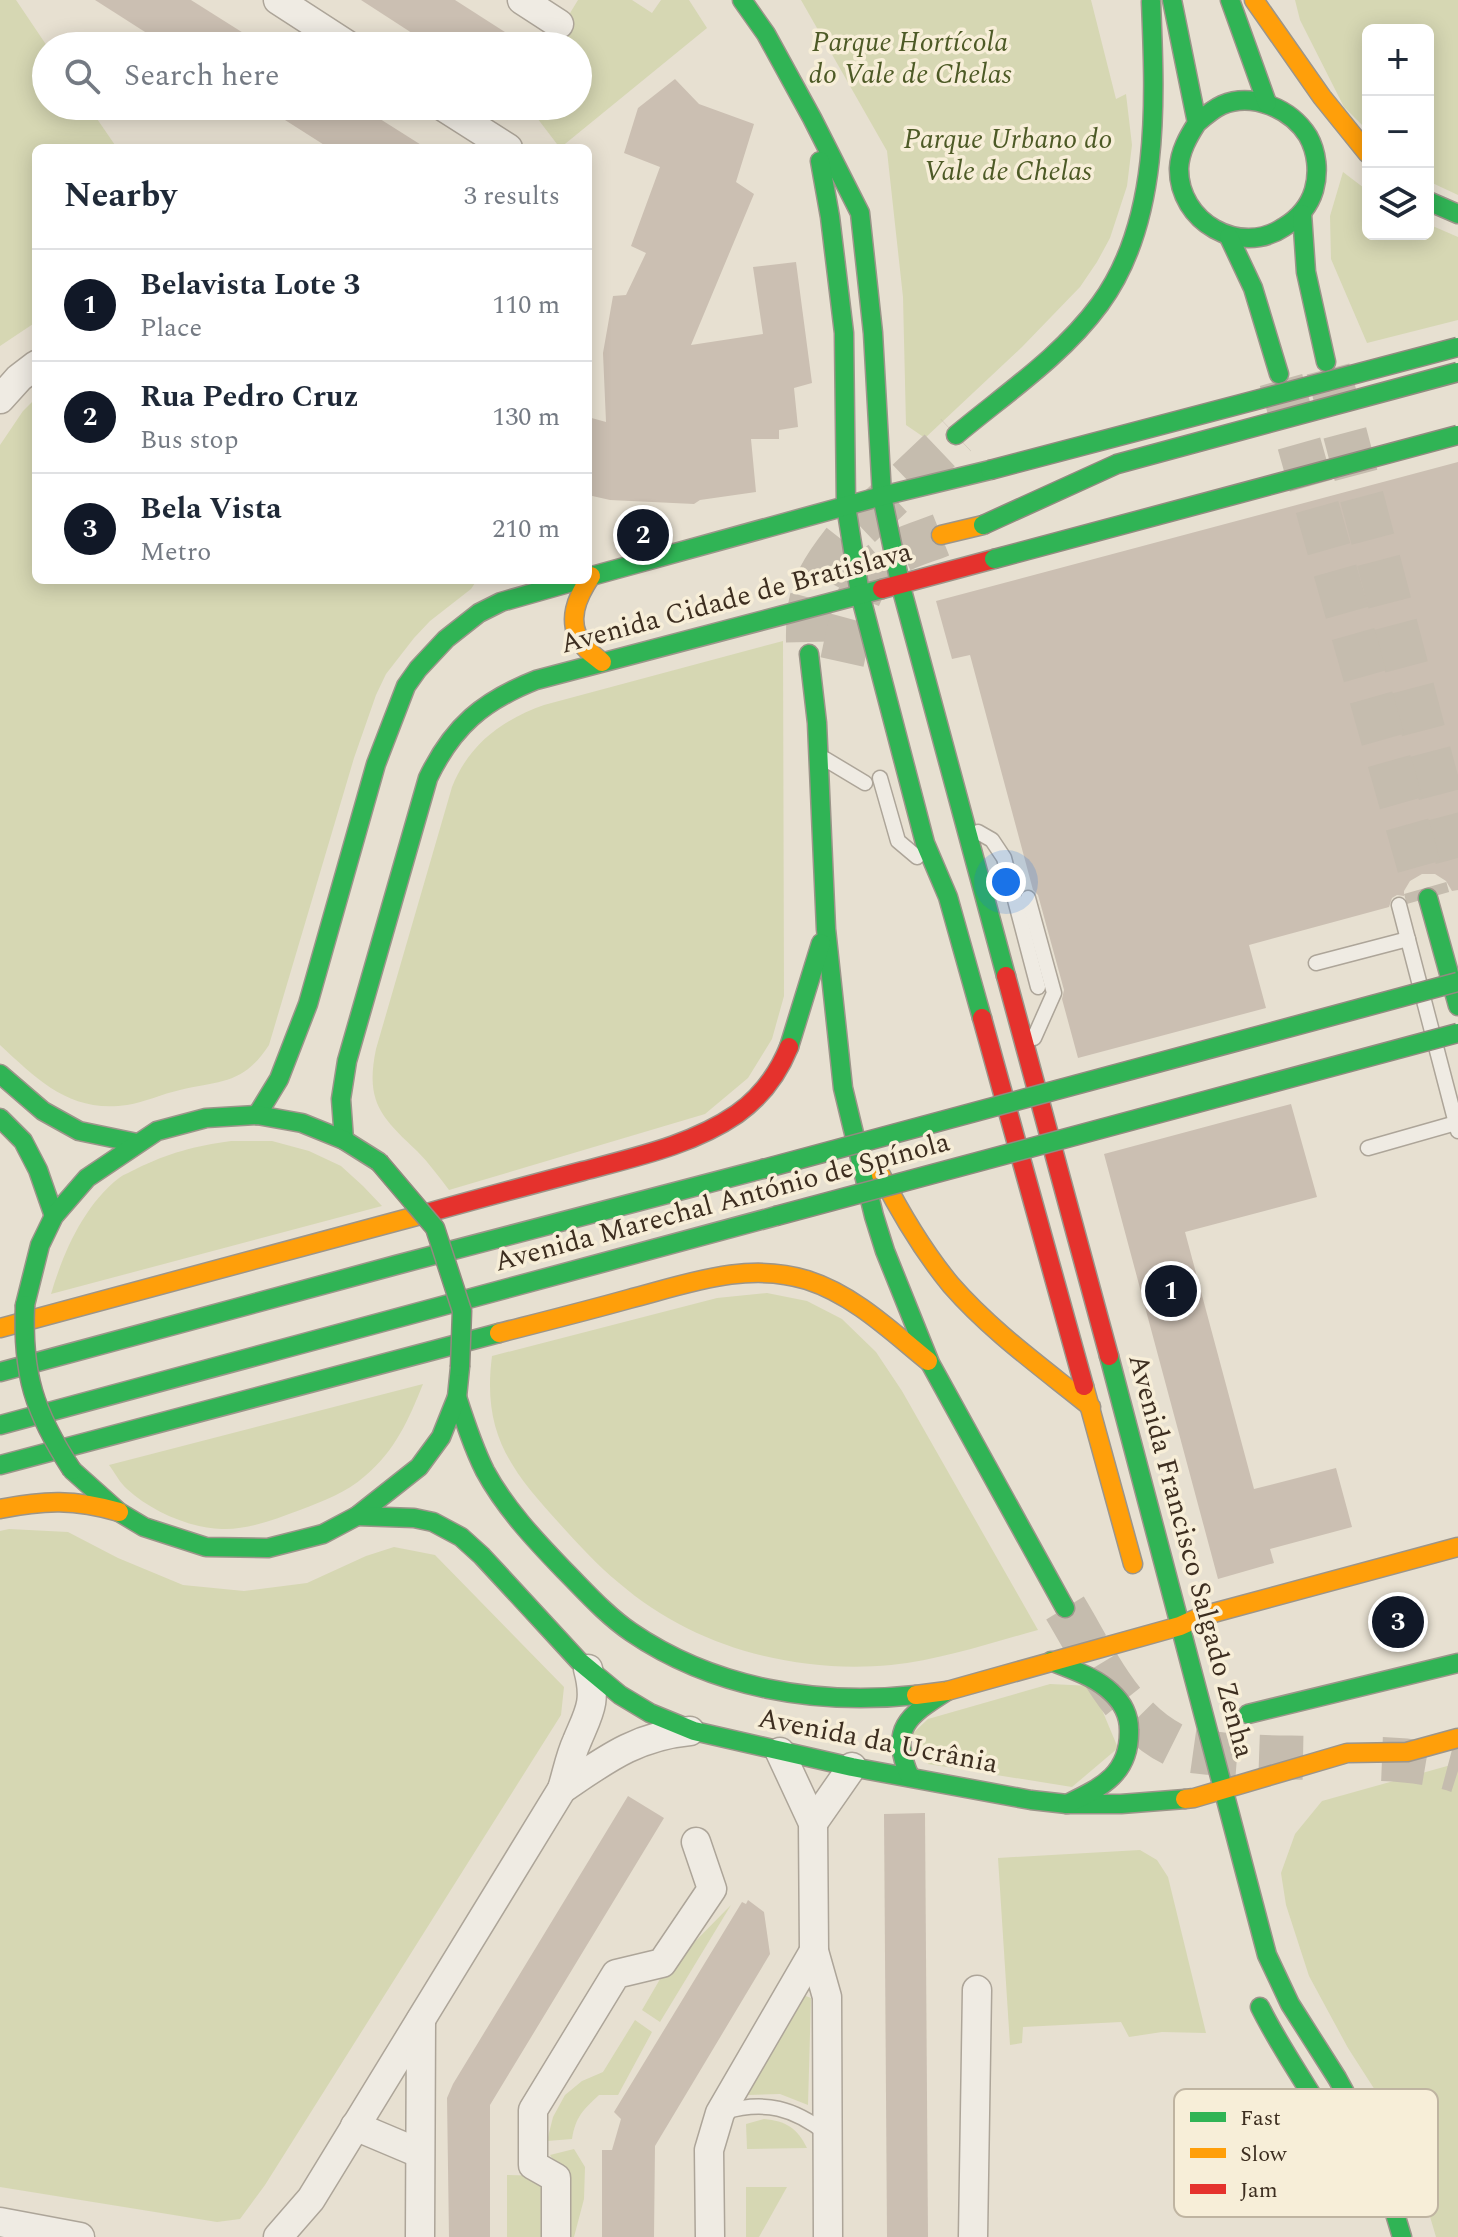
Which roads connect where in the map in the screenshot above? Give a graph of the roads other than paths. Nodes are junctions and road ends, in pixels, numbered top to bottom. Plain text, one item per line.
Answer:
1 (278, 0) edge
2 (522, 0) edge
3 (742, 0) edge
4 (1151, 0) edge
5 (1172, 0) edge
6 (1230, 0) edge
7 (1254, 0) edge
8 (559, 24) dead end
9 (327, 32) edge
10 (1267, 103) junction
11 (812, 118) junction
12 (464, 120) edge
13 (1197, 123) junction
14 (502, 144) edge
15 (1362, 147) edge
16 (1434, 204) edge
17 (1302, 214) junction
18 (1458, 214) edge
19 (1229, 237) junction
20 (1458, 347) edge
21 (1326, 362) tunnel mouth
22 (32, 368) edge
23 (1458, 372) edge
24 (1279, 374) tunnel mouth
25 (0, 399) edge
26 (956, 435) tunnel mouth
27 (1458, 435) edge
28 (882, 496) junction
29 (1090, 497) dead end
30 (846, 506) junction
31 (983, 525) junction
32 (941, 535) tunnel mouth
33 (592, 575) edge
34 (900, 583) junction
35 (543, 584) edge
36 (583, 584) edge
37 (500, 591) edge
38 (860, 594) junction
39 (809, 654) tunnel mouth
40 (602, 662) junction
41 (832, 686) dead end
42 (817, 723) junction
43 (818, 754) junction
44 (965, 824) junction
45 (935, 865) junction
46 (1028, 898) dead end
47 (1428, 898) tunnel mouth
48 (1399, 905) dead end
49 (826, 929) junction
50 (1408, 939) junction
51 (1316, 963) dead end
52 (1458, 982) edge
53 (1038, 987) dead end
54 (1458, 1006) edge
55 (1458, 1033) edge
56 (1027, 1053) junction
57 (0, 1074) edge
58 (843, 1088) junction
59 (257, 1115) junction
60 (0, 1118) edge
61 (1457, 1127) edge
62 (344, 1140) junction
63 (137, 1143) junction
64 (1368, 1148) dead end
65 (54, 1216) junction
66 (40, 1245) junction
67 (20, 1259) dead end
68 (0, 1328) edge
69 (930, 1363) junction
70 (0, 1372) edge
71 (457, 1397) junction
72 (1091, 1407) junction
73 (0, 1425) edge
74 (0, 1465) edge
75 (0, 1509) edge
76 (119, 1512) junction
77 (357, 1516) junction
78 (1458, 1547) edge
79 (1138, 1585) dead end
80 (1065, 1608) tunnel mouth
81 (1180, 1626) junction
82 (1051, 1661) junction
83 (1458, 1663) edge
84 (588, 1669) junction
85 (947, 1691) junction
86 (1248, 1714) dead end
87 (694, 1731) junction
88 (1385, 1735) dead end
89 (1458, 1738) edge
90 (780, 1752) junction
91 (1347, 1753) junction
92 (852, 1767) junction
93 (910, 1777) junction
94 (562, 1789) junction
95 (1224, 1790) junction
96 (1067, 1804) junction
97 (813, 1823) junction
98 (696, 1842) dead end
99 (814, 1951) junction
100 (1252, 1988) dead end
101 (977, 1990) dead end
102 (421, 2019) junction
103 (1306, 2089) edge
104 (1343, 2089) edge
105 (720, 2113) junction
106 (355, 2126) junction
107 (828, 2134) junction
108 (419, 2153) junction
109 (1396, 2217) edge
110 (0, 2222) edge
111 (80, 2237) edge
112 (278, 2237) edge
113 (420, 2237) edge
114 (556, 2237) edge
115 (710, 2237) edge
116 (828, 2237) edge
117 (973, 2237) edge
118 (1402, 2237) edge

1 - 9 street
2 - 8 street
3 - 11 main road, Avenida Francisco Salgado Zenha
4 - 26 main road
5 - 13 main road
6 - 10 main road
7 - 15 main road
10 - 13 main road
10 - 17 main road
11 - 28 main road, Avenida Francisco Salgado Zenha
11 - 30 main road, Avenida Francisco Salgado Zenha
12 - 14 street
13 - 19 main road
16 - 18 main road
17 - 19 main road
17 - 21 main road
19 - 24 main road
20 - 28 main road, Avenida Cidade de Bratislava, bridge
22 - 25 street
23 - 31 main road, bridge
27 - 34 main road, Avenida Cidade de Bratislava, bridge
28 - 30 main road, Avenida Cidade de Bratislava
28 - 34 main road, Avenida Francisco Salgado Zenha
29 - 31 main road, bridge
30 - 33 main road, Avenida Cidade de Bratislava
30 - 38 main road, Avenida Francisco Salgado Zenha
31 - 32 main road
34 - 38 main road, Avenida Cidade de Bratislava
34 - 44 main road, Avenida Francisco Salgado Zenha
35 - 37 main road, Avenida Cidade de Bratislava
36 - 40 main road
37 - 59 main road, Avenida Cidade de Bratislava
38 - 40 main road, Avenida Cidade de Bratislava
38 - 45 main road, Avenida Francisco Salgado Zenha
39 - 42 main road
40 - 62 main road, Avenida Cidade de Bratislava
41 - 42 main road
42 - 43 main road
43 - 45 lane
43 - 49 main road
44 - 53 lane
44 - 56 main road, Avenida Francisco Salgado Zenha
45 - 72 main road, Avenida Francisco Salgado Zenha
46 - 56 lane
47 - 54 main road
48 - 50 lane
49 - 58 main road
49 - 68 main road
50 - 51 lane
50 - 61 lane
52 - 70 main road, Avenida Marechal António de Spínola, bridge
55 - 73 main road, Avenida Marechal António de Spínola, bridge
56 - 81 main road, Avenida Francisco Salgado Zenha
57 - 63 main road
58 - 69 main road
58 - 72 main road
59 - 62 main road
59 - 63 main road
60 - 65 main road
61 - 64 lane
62 - 71 main road, bridge
63 - 65 main road
65 - 66 main road
66 - 67 main road
66 - 76 main road, bridge
69 - 74 main road
69 - 80 main road
71 - 77 main road
71 - 85 main road, Avenida da Ucrânia
72 - 79 main road, Avenida Francisco Salgado Zenha
75 - 76 main road
76 - 77 main road
77 - 84 main road, Avenida da Ucrânia
78 - 81 main road, Avenida da Ucrânia
81 - 82 main road, Avenida da Ucrânia
81 - 95 main road, Avenida Francisco Salgado Zenha
82 - 85 main road, Avenida da Ucrânia
82 - 96 main road
83 - 86 main road
84 - 87 main road, Avenida da Ucrânia
84 - 94 street
85 - 93 main road
87 - 90 main road, Avenida da Ucrânia
87 - 94 street
88 - 91 main road
89 - 91 main road, Avenida da Ucrânia
90 - 92 main road, Avenida da Ucrânia
90 - 97 street
91 - 95 main road, Avenida da Ucrânia
92 - 93 main road, Avenida da Ucrânia
92 - 97 street
93 - 96 main road, Avenida da Ucrânia
94 - 102 street
95 - 96 main road, Avenida da Ucrânia
95 - 104 main road, Avenida Francisco Salgado Zenha
97 - 99 street
98 - 114 street
99 - 105 street
99 - 107 street
100 - 103 main road
101 - 117 street
102 - 106 street
102 - 108 street
105 - 107 lane
105 - 115 street
106 - 108 street
106 - 112 street
107 - 116 street
108 - 113 street
109 - 118 main road, Avenida Francisco Salgado Zenha
110 - 111 street

